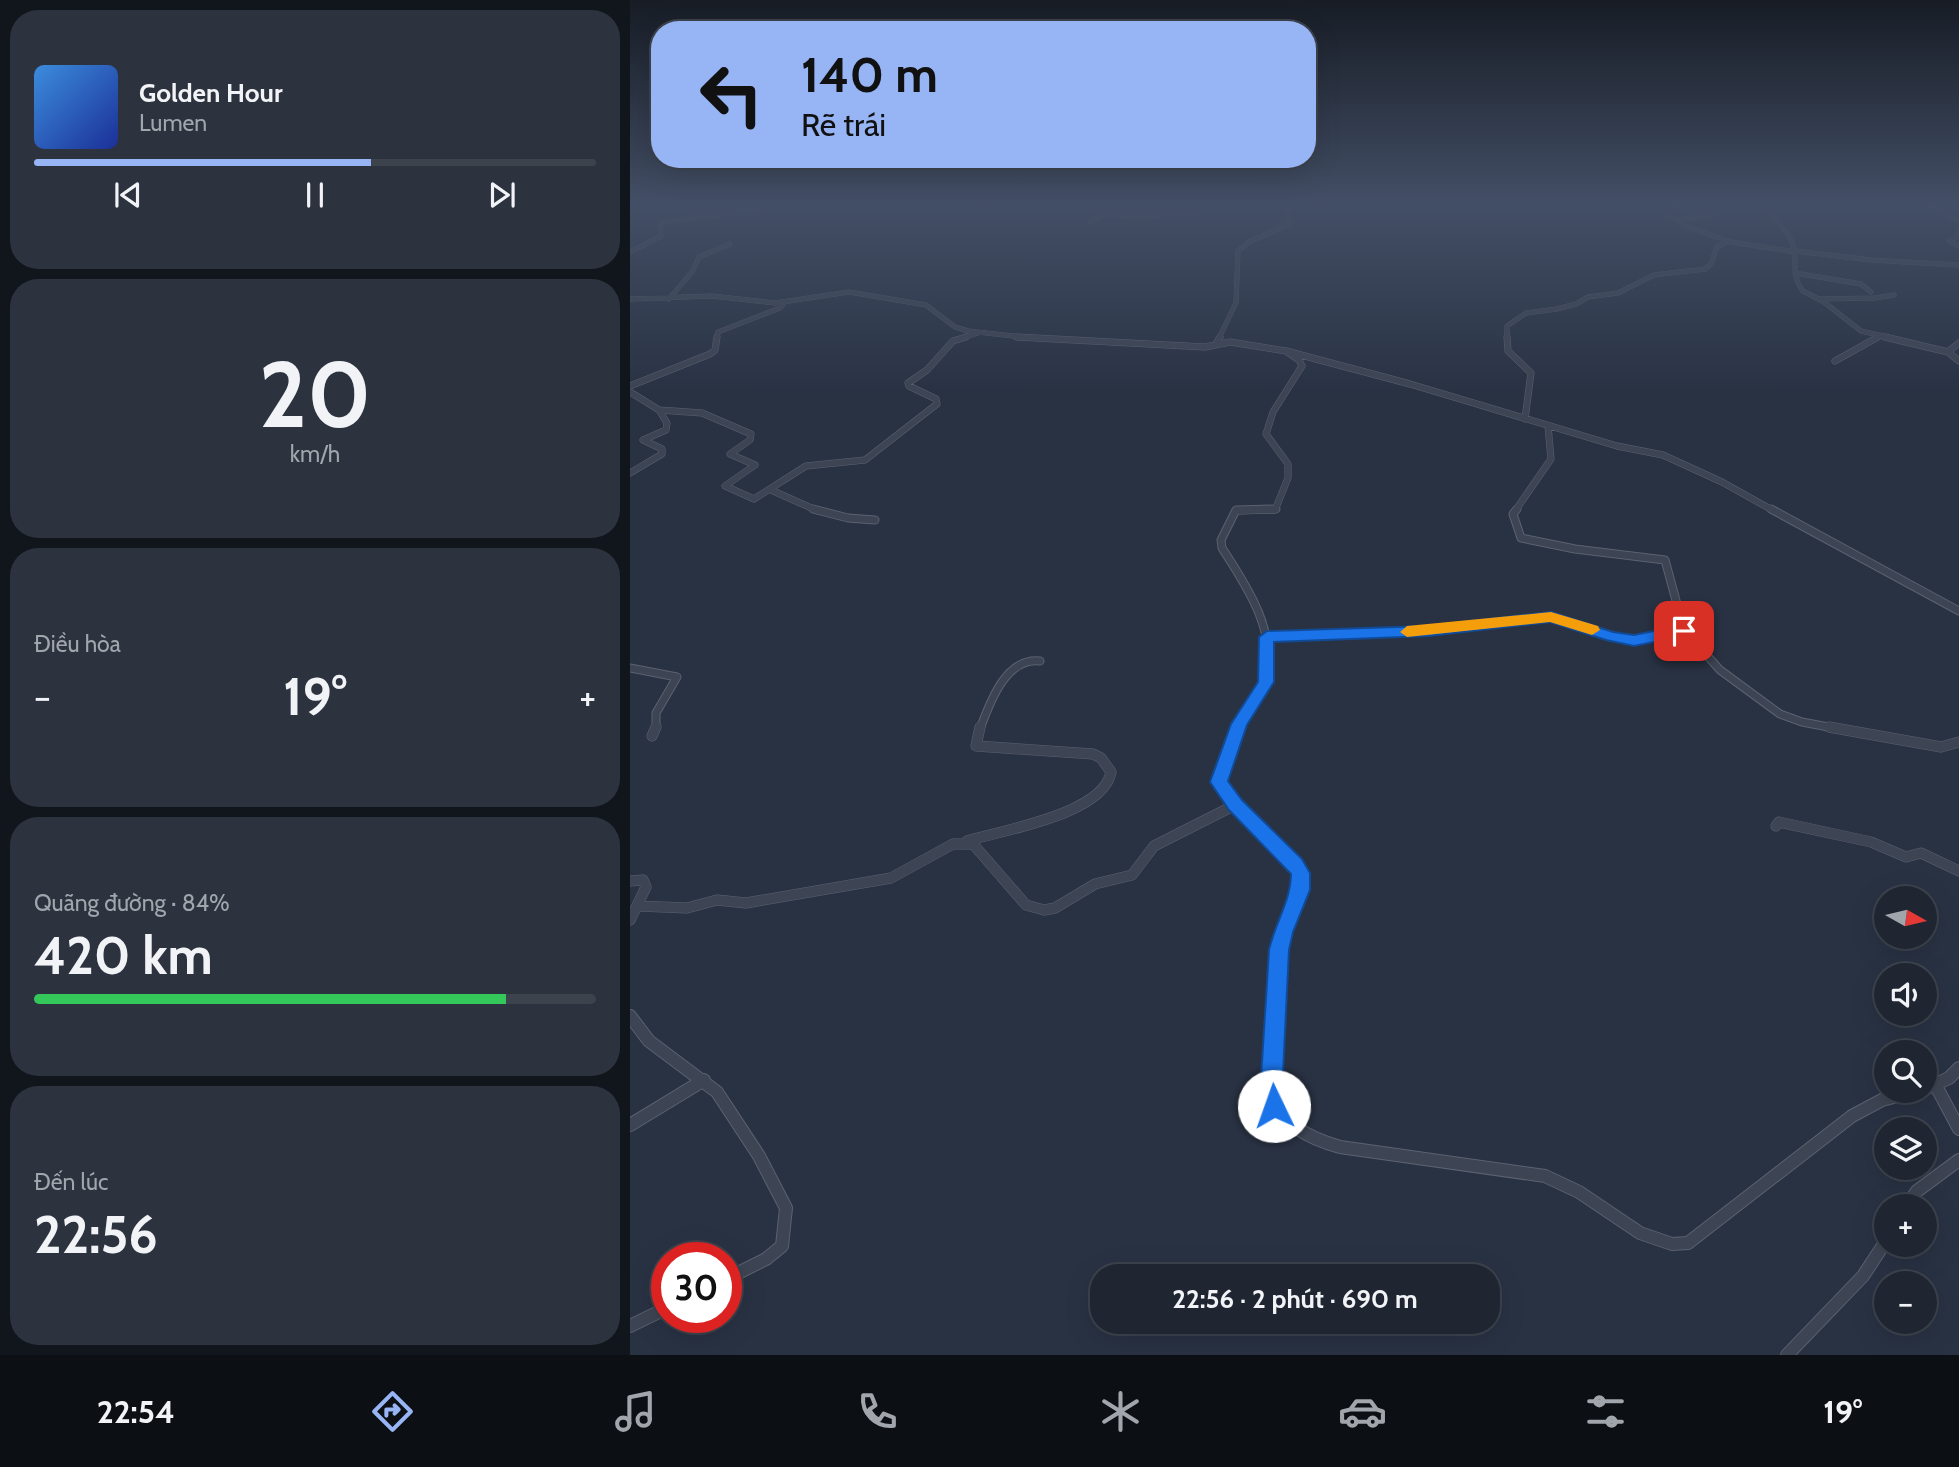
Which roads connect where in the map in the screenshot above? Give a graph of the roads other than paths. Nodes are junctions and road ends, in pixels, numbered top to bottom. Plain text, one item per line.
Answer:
1 (695, 265) edge
2 (1237, 265) edge
3 (1710, 265) edge
4 (1795, 265) edge
5 (1795, 273) junction
6 (1871, 292) dead end
7 (1894, 295) dead end
8 (630, 299) edge
9 (669, 299) junction
10 (1819, 299) junction
11 (785, 302) junction
12 (978, 332) junction
13 (1879, 336) junction
14 (1959, 343) edge
15 (1216, 344) junction
16 (1286, 351) junction
17 (1948, 352) junction
18 (1835, 361) dead end
19 (1959, 361) edge
20 (630, 386) edge
21 (630, 393) edge
22 (659, 410) junction
23 (1525, 419) junction
24 (1548, 426) junction
25 (630, 473) edge
26 (771, 490) junction
27 (875, 520) dead end
28 (1959, 611) edge
29 (1684, 631) junction
30 (1267, 637) junction
31 (1040, 661) dead end
32 (630, 668) edge
33 (652, 736) dead end
34 (1959, 742) edge
35 (1235, 805) junction
36 (1776, 826) dead end
37 (967, 841) junction
38 (1959, 871) edge
39 (630, 881) edge
40 (638, 906) junction
41 (630, 920) edge
42 (630, 1016) edge
43 (1959, 1068) edge
44 (704, 1080) junction
45 (1937, 1082) edge
46 (1937, 1102) edge
47 (1876, 1103) edge
48 (630, 1125) edge
49 (1959, 1129) edge
50 (1959, 1160) edge
51 (1915, 1194) edge
52 (1875, 1257) edge
53 (742, 1271) edge
54 (651, 1316) edge
55 (630, 1326) edge
56 (1787, 1355) edge

1 - 9 street
2 - 15 street
3 - 23 street
4 - 5 street
5 - 6 street
5 - 10 street
7 - 10 street
8 - 9 street
9 - 11 street
10 - 13 street
11 - 12 street
11 - 20 street
12 - 15 street
12 - 26 street
13 - 17 street
13 - 18 street
14 - 17 street
15 - 16 street
16 - 23 street
16 - 30 street
17 - 19 street
21 - 22 street
22 - 25 street
22 - 26 street
23 - 24 street
24 - 28 street
24 - 29 street
26 - 27 street
29 - 30 street
29 - 34 street
30 - 35 street
31 - 37 street
32 - 33 street
35 - 37 street
35 - 47 street
36 - 38 street
37 - 40 street
39 - 40 street
40 - 41 street
42 - 44 street
43 - 45 street
44 - 48 street
44 - 53 street
46 - 49 street
50 - 51 street
52 - 56 street
54 - 55 street

